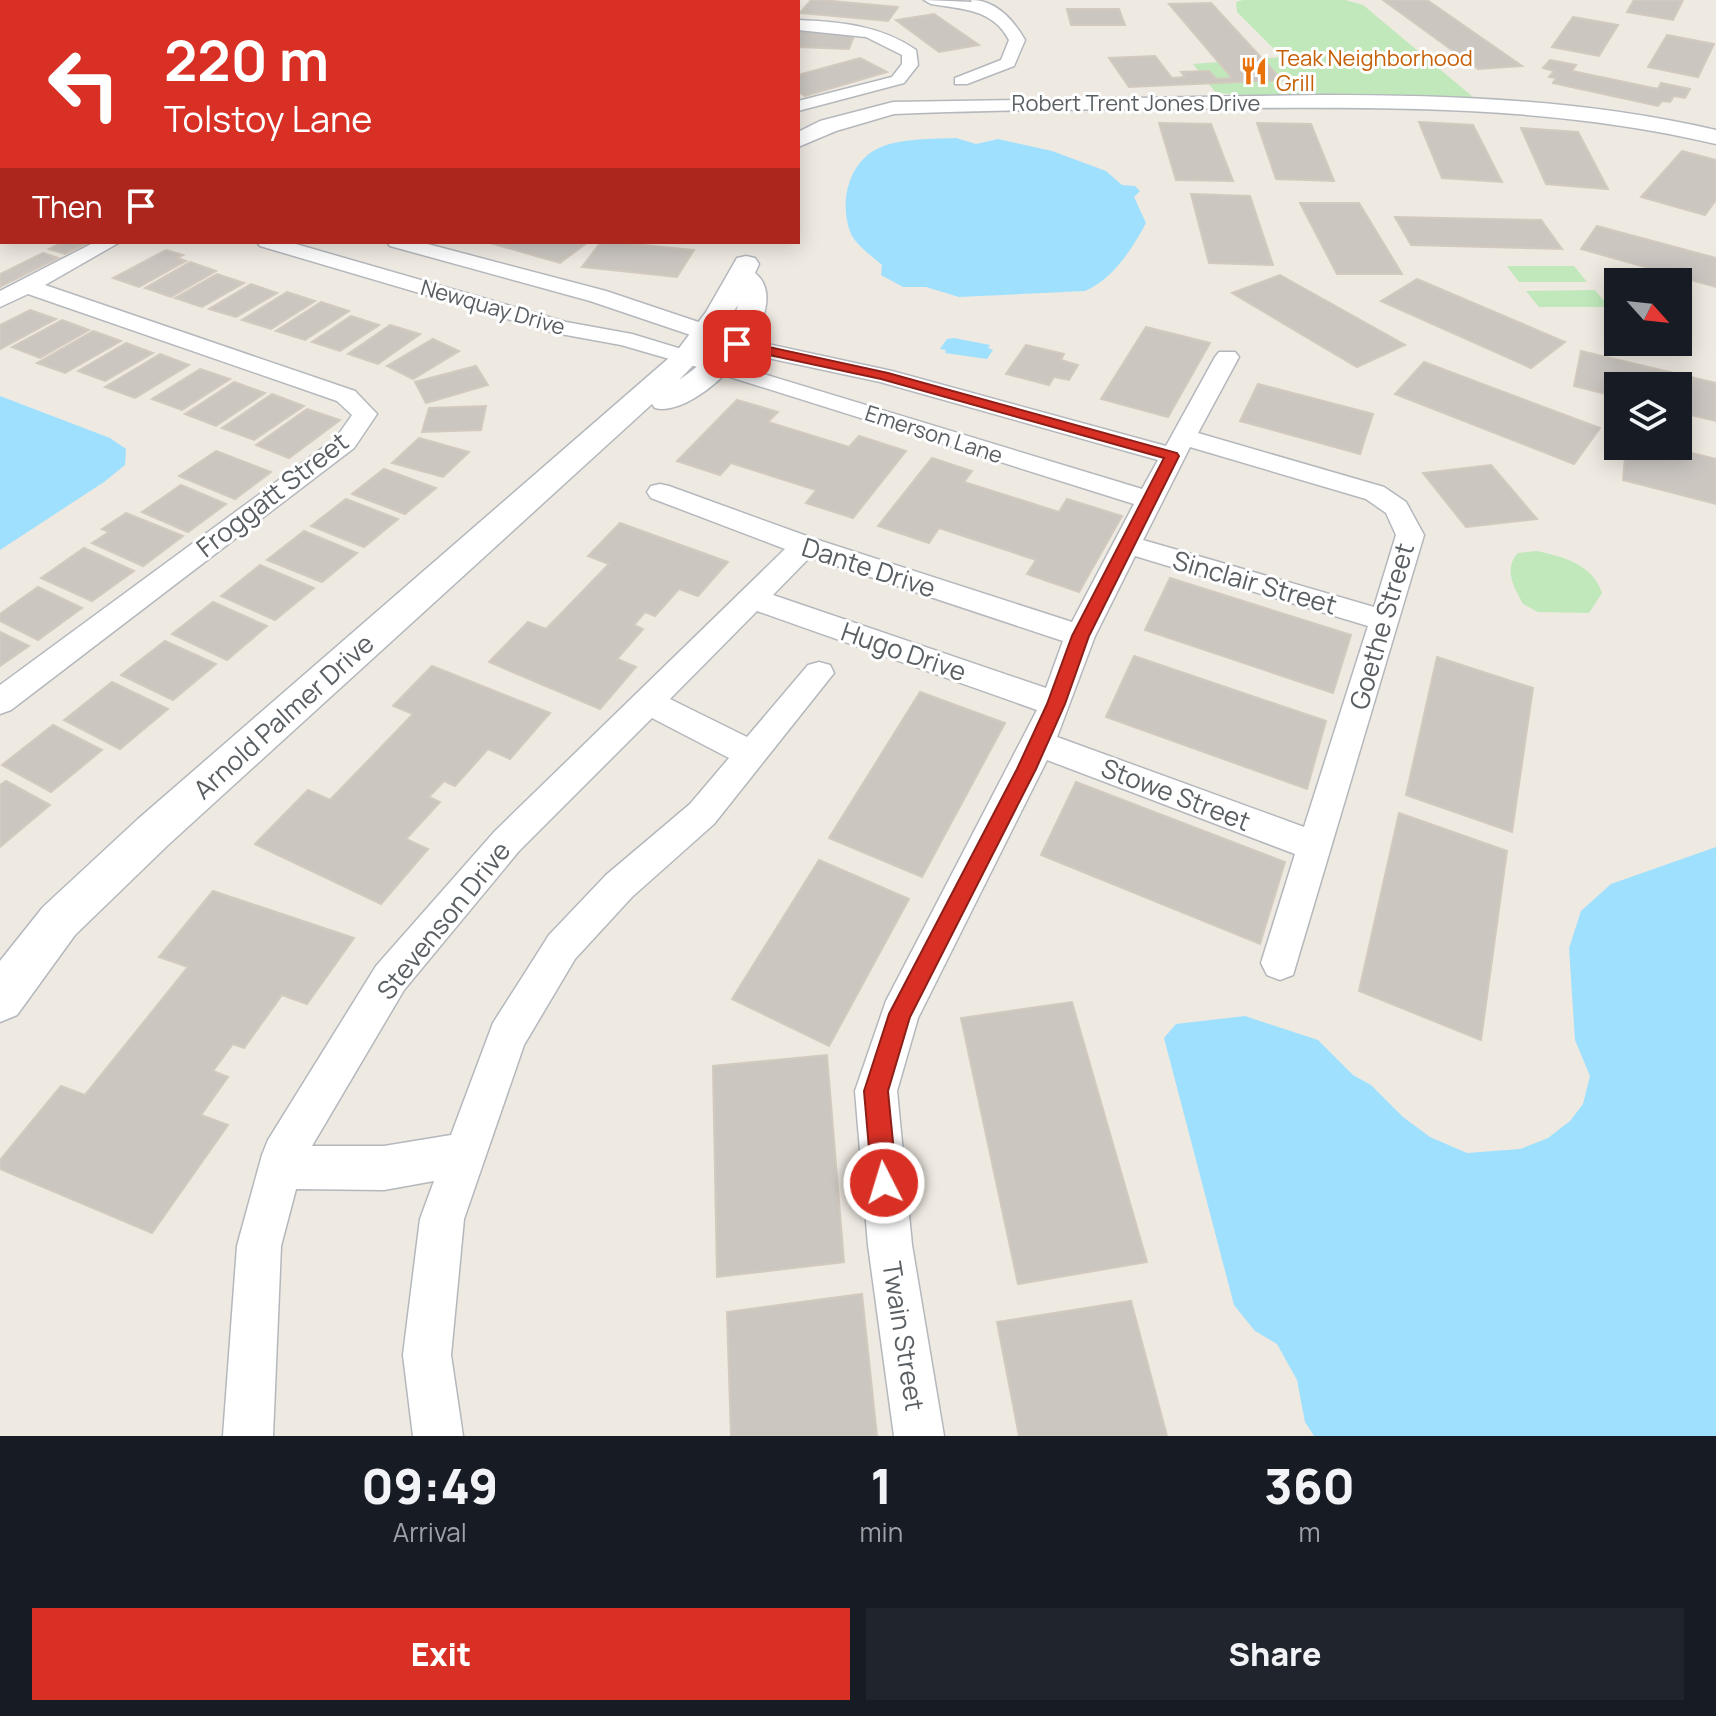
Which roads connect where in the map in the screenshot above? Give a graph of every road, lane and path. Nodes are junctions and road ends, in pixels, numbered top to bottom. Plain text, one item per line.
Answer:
1 (931, 0) edge
2 (978, 0) edge
3 (992, 10) junction
4 (800, 25) edge
5 (800, 105) edge
6 (964, 105) junction
7 (1716, 137) edge
8 (800, 139) edge
9 (106, 244) edge
10 (274, 244) edge
11 (404, 244) edge
12 (744, 253) edge
13 (558, 285) junction
14 (27, 286) junction
15 (0, 300) edge
16 (519, 315) junction
17 (696, 346) junction
18 (728, 355) junction
19 (1227, 357) dead end
20 (902, 381) junction
21 (961, 398) junction
22 (873, 415) junction
23 (932, 434) junction
24 (1177, 447) junction
25 (582, 448) junction
26 (660, 492) dead end
27 (1149, 500) junction
28 (1126, 544) junction
29 (805, 546) junction
30 (752, 599) junction
31 (1384, 620) junction
32 (1080, 636) junction
33 (819, 673) dead end
34 (0, 702) edge
35 (649, 702) junction
36 (1056, 704) junction
37 (1038, 743) junction
38 (752, 754) junction
39 (1314, 846) junction
40 (1280, 963) dead end
41 (0, 999) edge
42 (465, 1154) junction
43 (280, 1167) junction
44 (248, 1436) edge
45 (438, 1436) edge
46 (919, 1436) edge

1 - 3 street
2 - 3 street
3 - 6 street
4 - 5 street
6 - 7 street, Robert Trent Jones Drive
6 - 8 street, Robert Trent Jones Drive
9 - 14 street
10 - 16 street, Newquay Drive
11 - 13 street, Newquay Drive
12 - 17 street
12 - 18 street
13 - 16 street
13 - 17 street, Newquay Drive
14 - 15 street
14 - 34 street, Froggatt Street
16 - 17 street, Newquay Drive
17 - 18 street, Newquay Drive
17 - 25 street, Arnold Palmer Drive
18 - 20 street, Goethe Street
18 - 22 street, Emerson Lane
18 - 25 street, Arnold Palmer Drive
19 - 24 street, Twain Street
20 - 21 street, Goethe Street
20 - 22 street
21 - 23 street
21 - 24 street, Goethe Street
22 - 23 street, Emerson Lane
23 - 27 street, Emerson Lane
24 - 27 street, Twain Street
24 - 31 street, Goethe Street
25 - 41 street, Arnold Palmer Drive
26 - 29 street, Dante Drive
27 - 28 street, Twain Street
28 - 31 street, Sinclair Street
28 - 32 street, Twain Street
29 - 30 street, Stevenson Drive
29 - 32 street, Dante Drive
30 - 35 street, Stevenson Drive
30 - 36 street, Hugo Drive
31 - 39 street, Goethe Street
32 - 36 street, Twain Street
33 - 38 street
35 - 38 street
35 - 43 street, Stevenson Drive
36 - 37 street, Twain Street
37 - 39 street, Stowe Street
37 - 46 street, Twain Street
38 - 42 street
39 - 40 street, Goethe Street
42 - 43 street
42 - 45 street
43 - 44 street, Stevenson Drive

